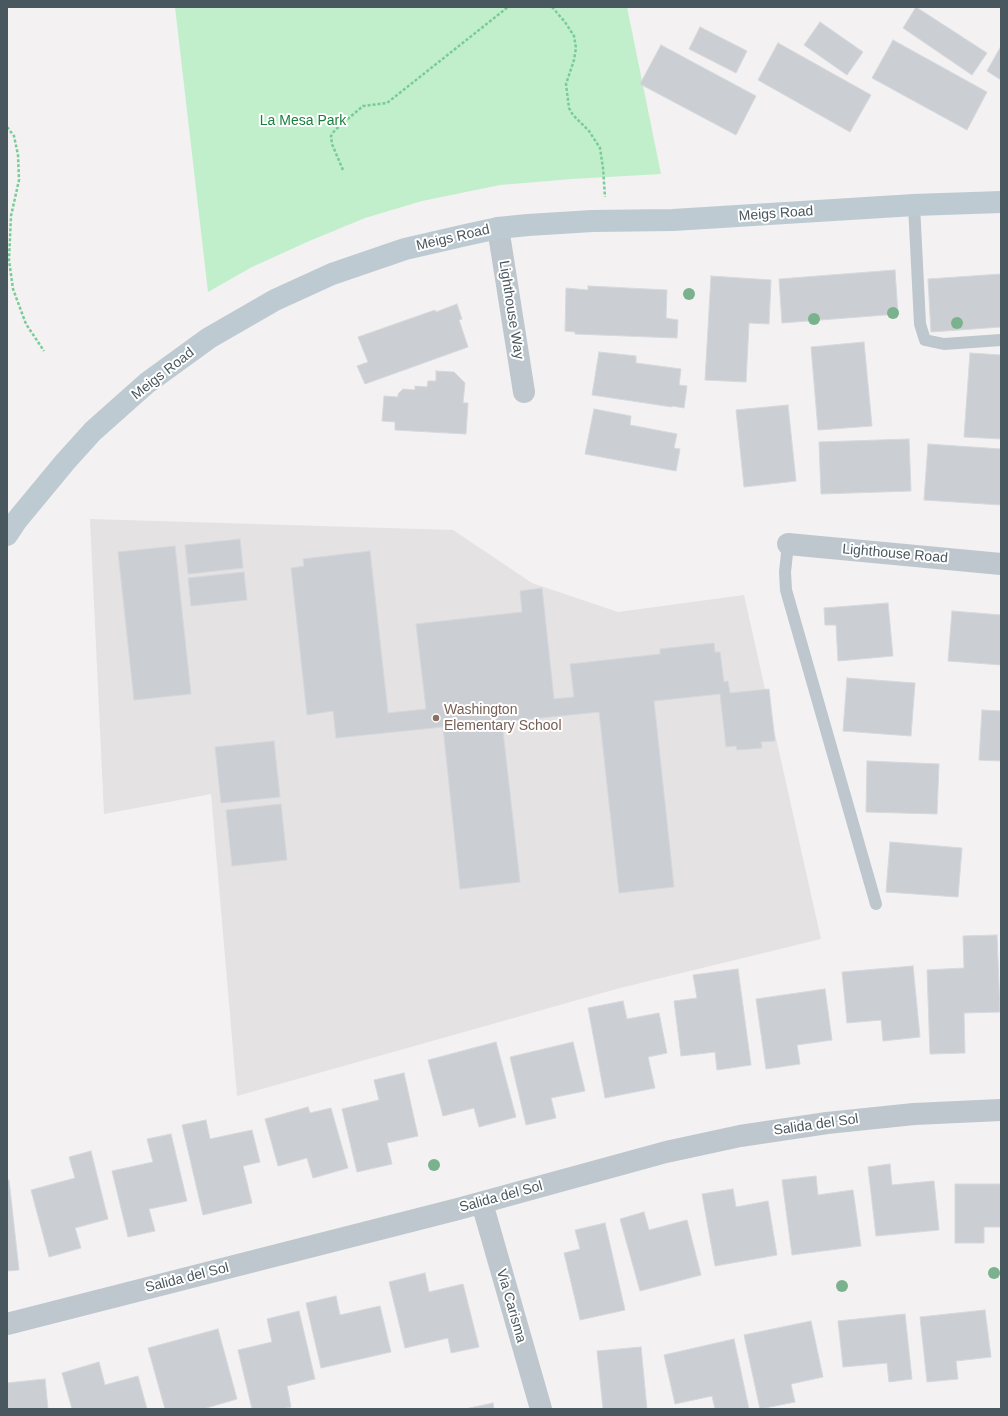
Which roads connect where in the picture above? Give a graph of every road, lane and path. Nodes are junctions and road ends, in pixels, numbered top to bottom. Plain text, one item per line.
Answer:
1 (508, 7) edge
2 (552, 7) edge
3 (7, 127) edge
4 (343, 170) dead end
5 (1001, 202) edge
6 (914, 205) junction
7 (606, 221) junction
8 (498, 228) junction
9 (1001, 340) edge
10 (44, 352) dead end
11 (524, 392) dead end
12 (7, 535) edge
13 (788, 544) joint
14 (1001, 564) edge
15 (876, 904) dead end
16 (1001, 1110) edge
17 (482, 1203) junction
18 (7, 1324) edge
19 (541, 1409) edge

1 - 4 path
2 - 7 path
3 - 10 path
5 - 6 main road, Meigs Road
6 - 7 main road, Meigs Road
6 - 9 lane
7 - 8 main road, Meigs Road
8 - 11 street, Lighthouse Way
8 - 12 main road, Meigs Road
13 - 14 street, Lighthouse Road
13 - 15 lane
16 - 17 street, Salida del Sol
17 - 18 street, Salida del Sol
17 - 19 street, Via Carisma

